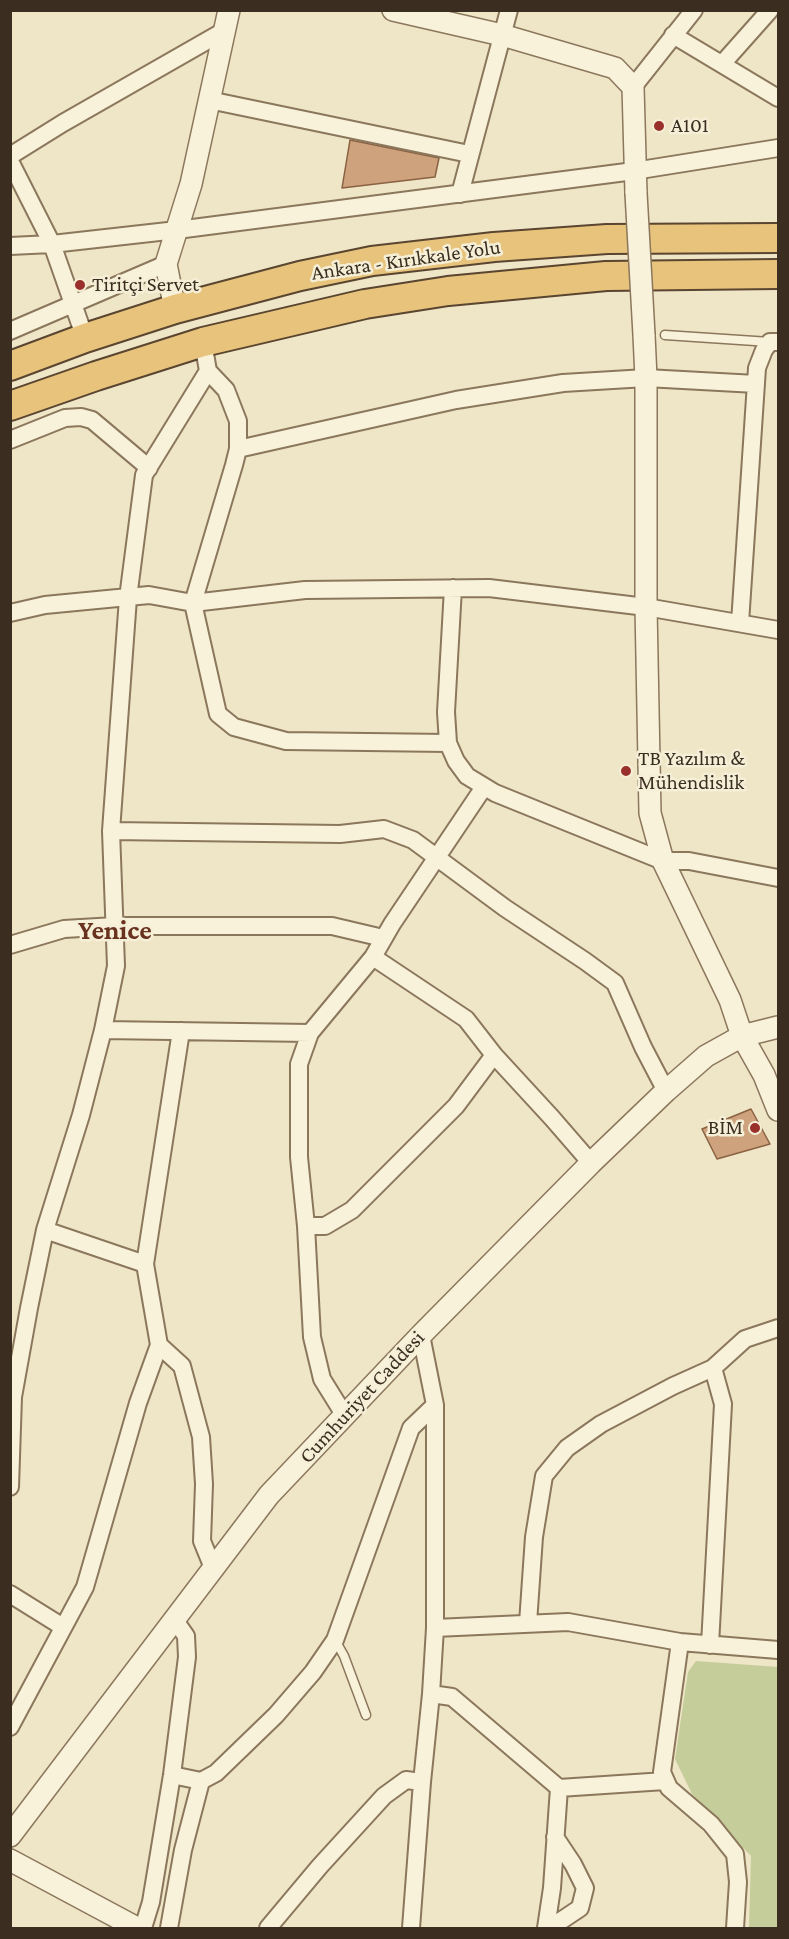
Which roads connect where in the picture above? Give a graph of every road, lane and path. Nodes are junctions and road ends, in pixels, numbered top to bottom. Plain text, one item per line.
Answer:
1 (393, 10) edge
2 (509, 10) edge
3 (694, 10) edge
4 (770, 10) edge
5 (226, 21) edge
6 (502, 35) junction
7 (673, 35) junction
8 (722, 64) junction
9 (633, 87) junction
10 (778, 98) edge
11 (209, 100) junction
12 (778, 148) edge
13 (469, 154) junction
14 (10, 156) edge
15 (10, 161) edge
16 (634, 171) junction
17 (460, 194) junction
18 (177, 230) junction
19 (778, 238) edge
20 (52, 244) junction
21 (10, 246) edge
22 (166, 264) junction
23 (778, 274) edge
24 (73, 306) junction
25 (175, 309) junction
26 (10, 331) edge
27 (665, 334) dead end
28 (85, 338) junction
29 (203, 342) junction
30 (774, 342) edge
31 (10, 366) edge
32 (208, 370) junction
33 (646, 378) junction
34 (756, 384) junction
35 (10, 406) edge
36 (10, 440) edge
37 (238, 449) junction
38 (149, 468) junction
39 (453, 588) junction
40 (128, 597) junction
41 (193, 603) junction
42 (646, 607) junction
43 (10, 613) edge
44 (740, 623) junction
45 (778, 630) edge
46 (448, 743) junction
47 (484, 787) junction
48 (111, 831) junction
49 (436, 858) junction
50 (663, 861) junction
51 (778, 878) edge
52 (115, 926) junction
53 (383, 938) junction
54 (10, 945) edge
55 (373, 957) junction
56 (778, 1027) edge
57 (103, 1030) junction
58 (181, 1031) junction
59 (310, 1033) junction
60 (742, 1036) junction
61 (494, 1055) junction
62 (666, 1091) junction
63 (778, 1110) edge
64 (591, 1164) junction
65 (306, 1226) junction
66 (45, 1230) junction
67 (145, 1264) junction
68 (778, 1328) edge
69 (421, 1335) junction
70 (159, 1345) junction
71 (713, 1368) junction
72 (12, 1397) edge
73 (435, 1405) junction
74 (345, 1416) junction
75 (10, 1487) edge
76 (213, 1568) junction
77 (10, 1594) edge
78 (174, 1619) junction
79 (528, 1623) junction
80 (63, 1627) junction
81 (435, 1628) junction
82 (335, 1640) junction
83 (680, 1642) junction
84 (710, 1645) junction
85 (778, 1650) edge
86 (431, 1694) junction
87 (366, 1715) dead end
88 (10, 1727) edge
89 (172, 1775) junction
90 (201, 1780) junction
91 (665, 1781) junction
92 (422, 1782) junction
93 (559, 1788) junction
94 (10, 1836) edge
95 (555, 1837) junction
96 (10, 1860) edge
97 (137, 1929) edge
98 (143, 1929) edge
99 (169, 1929) edge
100 (268, 1929) edge
101 (411, 1929) edge
102 (548, 1929) edge
103 (735, 1929) edge

1 - 6 street
2 - 6 street
3 - 7 street
4 - 8 street
5 - 11 street
5 - 14 street
6 - 9 street
6 - 13 street
7 - 8 street
7 - 9 street
8 - 10 street
9 - 16 street
11 - 13 street
11 - 18 street
12 - 16 street
13 - 17 street
15 - 20 street
16 - 17 street
16 - 33 street, bridge
17 - 18 street
18 - 20 street
18 - 22 street
19 - 25 highway, Ankara - Kırıkkale Yolu
20 - 21 street
20 - 24 street
22 - 24 street
22 - 25 street
23 - 29 highway, Ankara - Kırıkkale Yolu
24 - 26 street
24 - 28 street
25 - 28 highway, Ankara - Kırıkkale Yolu
27 - 30 lane
28 - 31 highway, Ankara - Kırıkkale Yolu
29 - 32 street
29 - 35 highway, Ankara - Kırıkkale Yolu
30 - 34 street
32 - 37 street
32 - 38 street
33 - 34 street
33 - 37 street
33 - 42 street
34 - 44 street
36 - 38 street
37 - 41 street
38 - 40 street
39 - 41 street
39 - 42 street
39 - 46 street
40 - 41 street
40 - 43 street
40 - 48 street
41 - 46 street
42 - 44 street
42 - 50 street
44 - 45 street
46 - 47 street
47 - 49 street
47 - 50 street
48 - 49 street
48 - 52 street
49 - 53 street
49 - 62 street
50 - 51 street
50 - 60 street
52 - 53 street
52 - 54 street
52 - 57 street
53 - 55 street
55 - 59 street
55 - 61 street
56 - 60 street, Cumhuriyet Caddesi
57 - 58 street
57 - 66 street
58 - 59 street
58 - 67 street
59 - 65 street
60 - 62 street, Cumhuriyet Caddesi
60 - 63 street
61 - 64 street
61 - 65 street
62 - 64 street, Cumhuriyet Caddesi
64 - 69 street, Cumhuriyet Caddesi
65 - 74 street
66 - 67 street
66 - 72 street
67 - 70 street
68 - 71 street
69 - 73 street
69 - 74 street, Cumhuriyet Caddesi
70 - 76 street
70 - 80 street
71 - 79 street
71 - 84 street
72 - 75 street
73 - 81 street
73 - 82 street
74 - 76 street, Cumhuriyet Caddesi
76 - 78 street, Cumhuriyet Caddesi
77 - 80 street
78 - 89 street
78 - 94 street, Cumhuriyet Caddesi
79 - 81 street
79 - 83 street
80 - 88 street
81 - 86 street
82 - 87 lane
82 - 90 street
83 - 84 street
83 - 91 street
84 - 85 street
86 - 92 street
86 - 93 street
89 - 90 street
89 - 98 street
90 - 99 street
91 - 93 street
91 - 103 street
92 - 100 street
92 - 101 street
93 - 95 street
95 - 102 street
95 - 102 street
96 - 97 street

